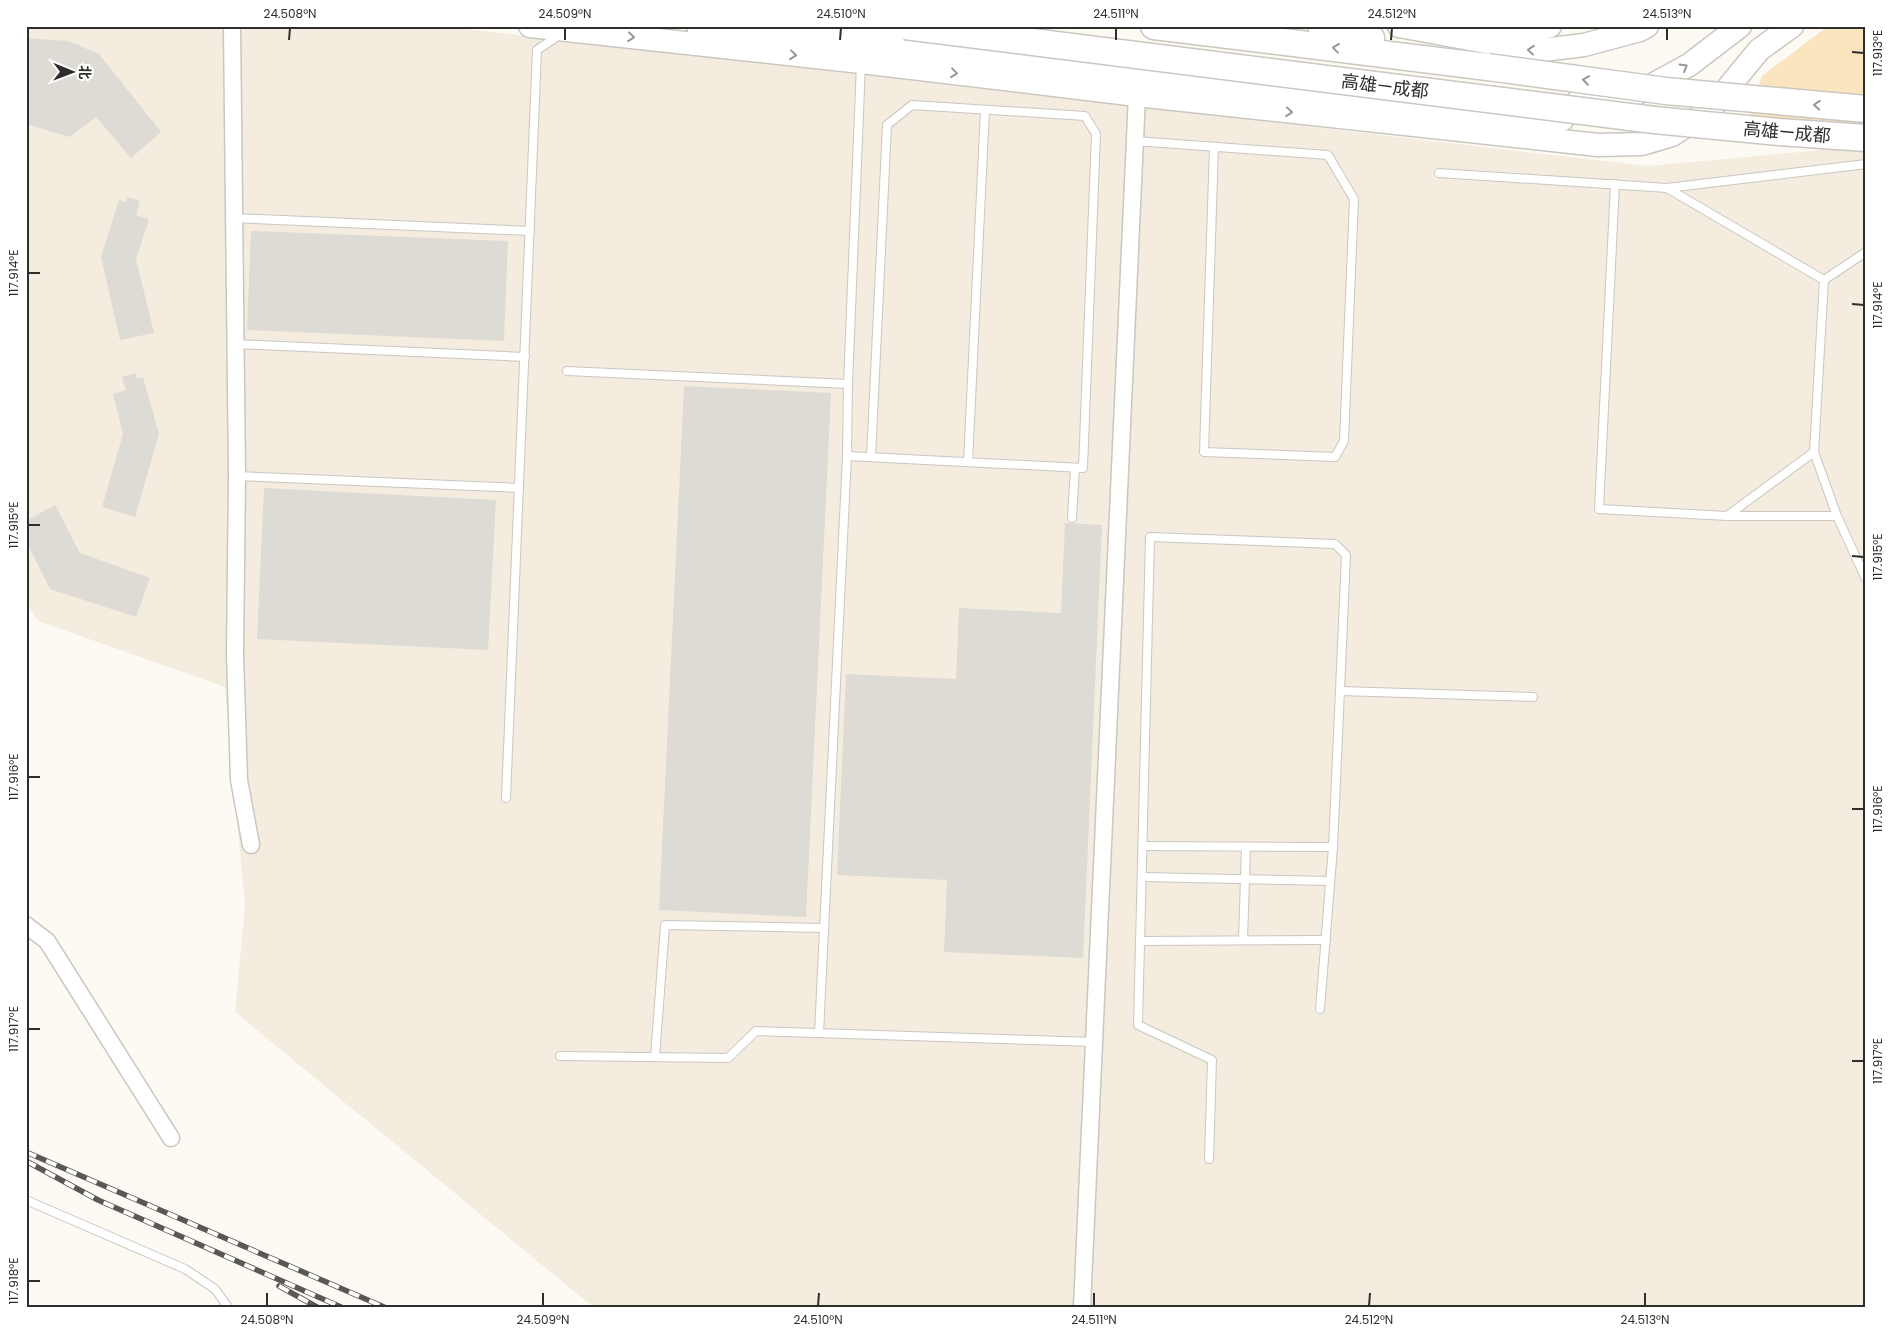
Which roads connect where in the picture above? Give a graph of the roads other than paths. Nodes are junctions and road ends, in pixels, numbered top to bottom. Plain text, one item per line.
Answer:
1 (232, 26) edge
2 (530, 26) edge
3 (700, 26) edge
4 (843, 26) edge
5 (905, 26) edge
6 (1154, 26) edge
7 (1321, 26) edge
8 (1398, 26) edge
9 (1550, 26) edge
10 (1647, 26) edge
11 (1740, 26) edge
12 (1792, 26) edge
13 (566, 30) junction
14 (1443, 30) edge
15 (861, 62) junction
16 (1488, 67) junction
17 (1137, 95) junction
18 (1866, 109) edge
19 (986, 110) junction
20 (1654, 120) junction
21 (1866, 138) edge
22 (1135, 141) junction
23 (1214, 147) junction
24 (1866, 164) edge
25 (1439, 173) dead end
26 (1615, 184) junction
27 (1667, 188) junction
28 (234, 218) junction
29 (530, 231) junction
30 (1866, 252) edge
31 (1824, 280) junction
32 (235, 344) junction
33 (525, 357) junction
34 (567, 371) dead end
35 (848, 384) junction
36 (1814, 452) junction
37 (847, 456) junction
38 (871, 457) junction
39 (968, 462) junction
40 (1074, 468) junction
41 (236, 476) junction
42 (519, 488) junction
43 (1727, 516) junction
44 (1837, 516) junction
45 (1072, 518) dead end
46 (1866, 578) edge
47 (1340, 691) junction
48 (1533, 697) dead end
49 (506, 798) dead end
50 (251, 845) dead end
51 (1143, 846) junction
52 (1246, 847) junction
53 (1333, 847) junction
54 (1142, 877) junction
55 (1245, 879) junction
56 (1330, 881) junction
57 (26, 925) edge
58 (824, 928) junction
59 (1243, 940) junction
60 (1326, 940) junction
61 (1140, 941) junction
62 (1320, 1008) dead end
63 (819, 1033) junction
64 (1094, 1042) junction
65 (560, 1056) dead end
66 (655, 1057) junction
67 (171, 1138) dead end
68 (1209, 1159) dead end
69 (26, 1200) edge
70 (228, 1307) edge
71 (1082, 1307) edge

1 - 28 street
2 - 13 main road
3 - 20 highway, bridge
4 -> 11 main road
5 - 20 highway, 高雄—成都, bridge
16 -> 6 highway, 高雄—成都
7 - 16 highway
8 - 14 main road
9 - 14 main road
10 -> 14 main road
17 -> 12 main road
13 -> 15 main road
13 - 29 lane
15 -> 17 main road
15 - 35 lane
18 -> 16 highway, 高雄—成都, bridge
17 - 22 street
19 - 38 lane
19 - 39 lane
19 - 40 lane
20 - 21 highway, 高雄—成都, bridge
22 - 23 lane
22 - 64 street
23 - 23 lane
24 - 27 lane
25 - 26 lane
26 - 27 lane
26 - 43 lane
27 - 31 lane
28 - 29 lane
28 - 32 street
29 - 33 lane
30 - 31 lane
31 - 36 lane
32 - 33 lane
32 - 41 street
33 - 42 lane
34 - 35 lane
35 - 37 lane
36 - 43 lane
36 - 44 lane
37 - 38 lane
37 - 58 lane
38 - 39 lane
39 - 40 lane
40 - 45 lane
41 - 42 lane
41 - 50 street
42 - 49 lane
43 - 44 lane
44 - 46 lane
47 - 48 lane
47 - 51 lane
47 - 53 lane
51 - 52 lane
51 - 54 lane
52 - 53 lane
52 - 55 lane
53 - 56 lane
54 - 55 lane
54 - 61 lane
55 - 56 lane
55 - 59 lane
56 - 60 lane
57 - 67 street
58 - 63 lane
58 - 66 lane
59 - 60 lane
59 - 61 lane
60 - 62 lane
61 - 68 lane
63 - 64 lane
63 - 66 lane
64 - 71 street
65 - 66 lane
69 - 70 lane

